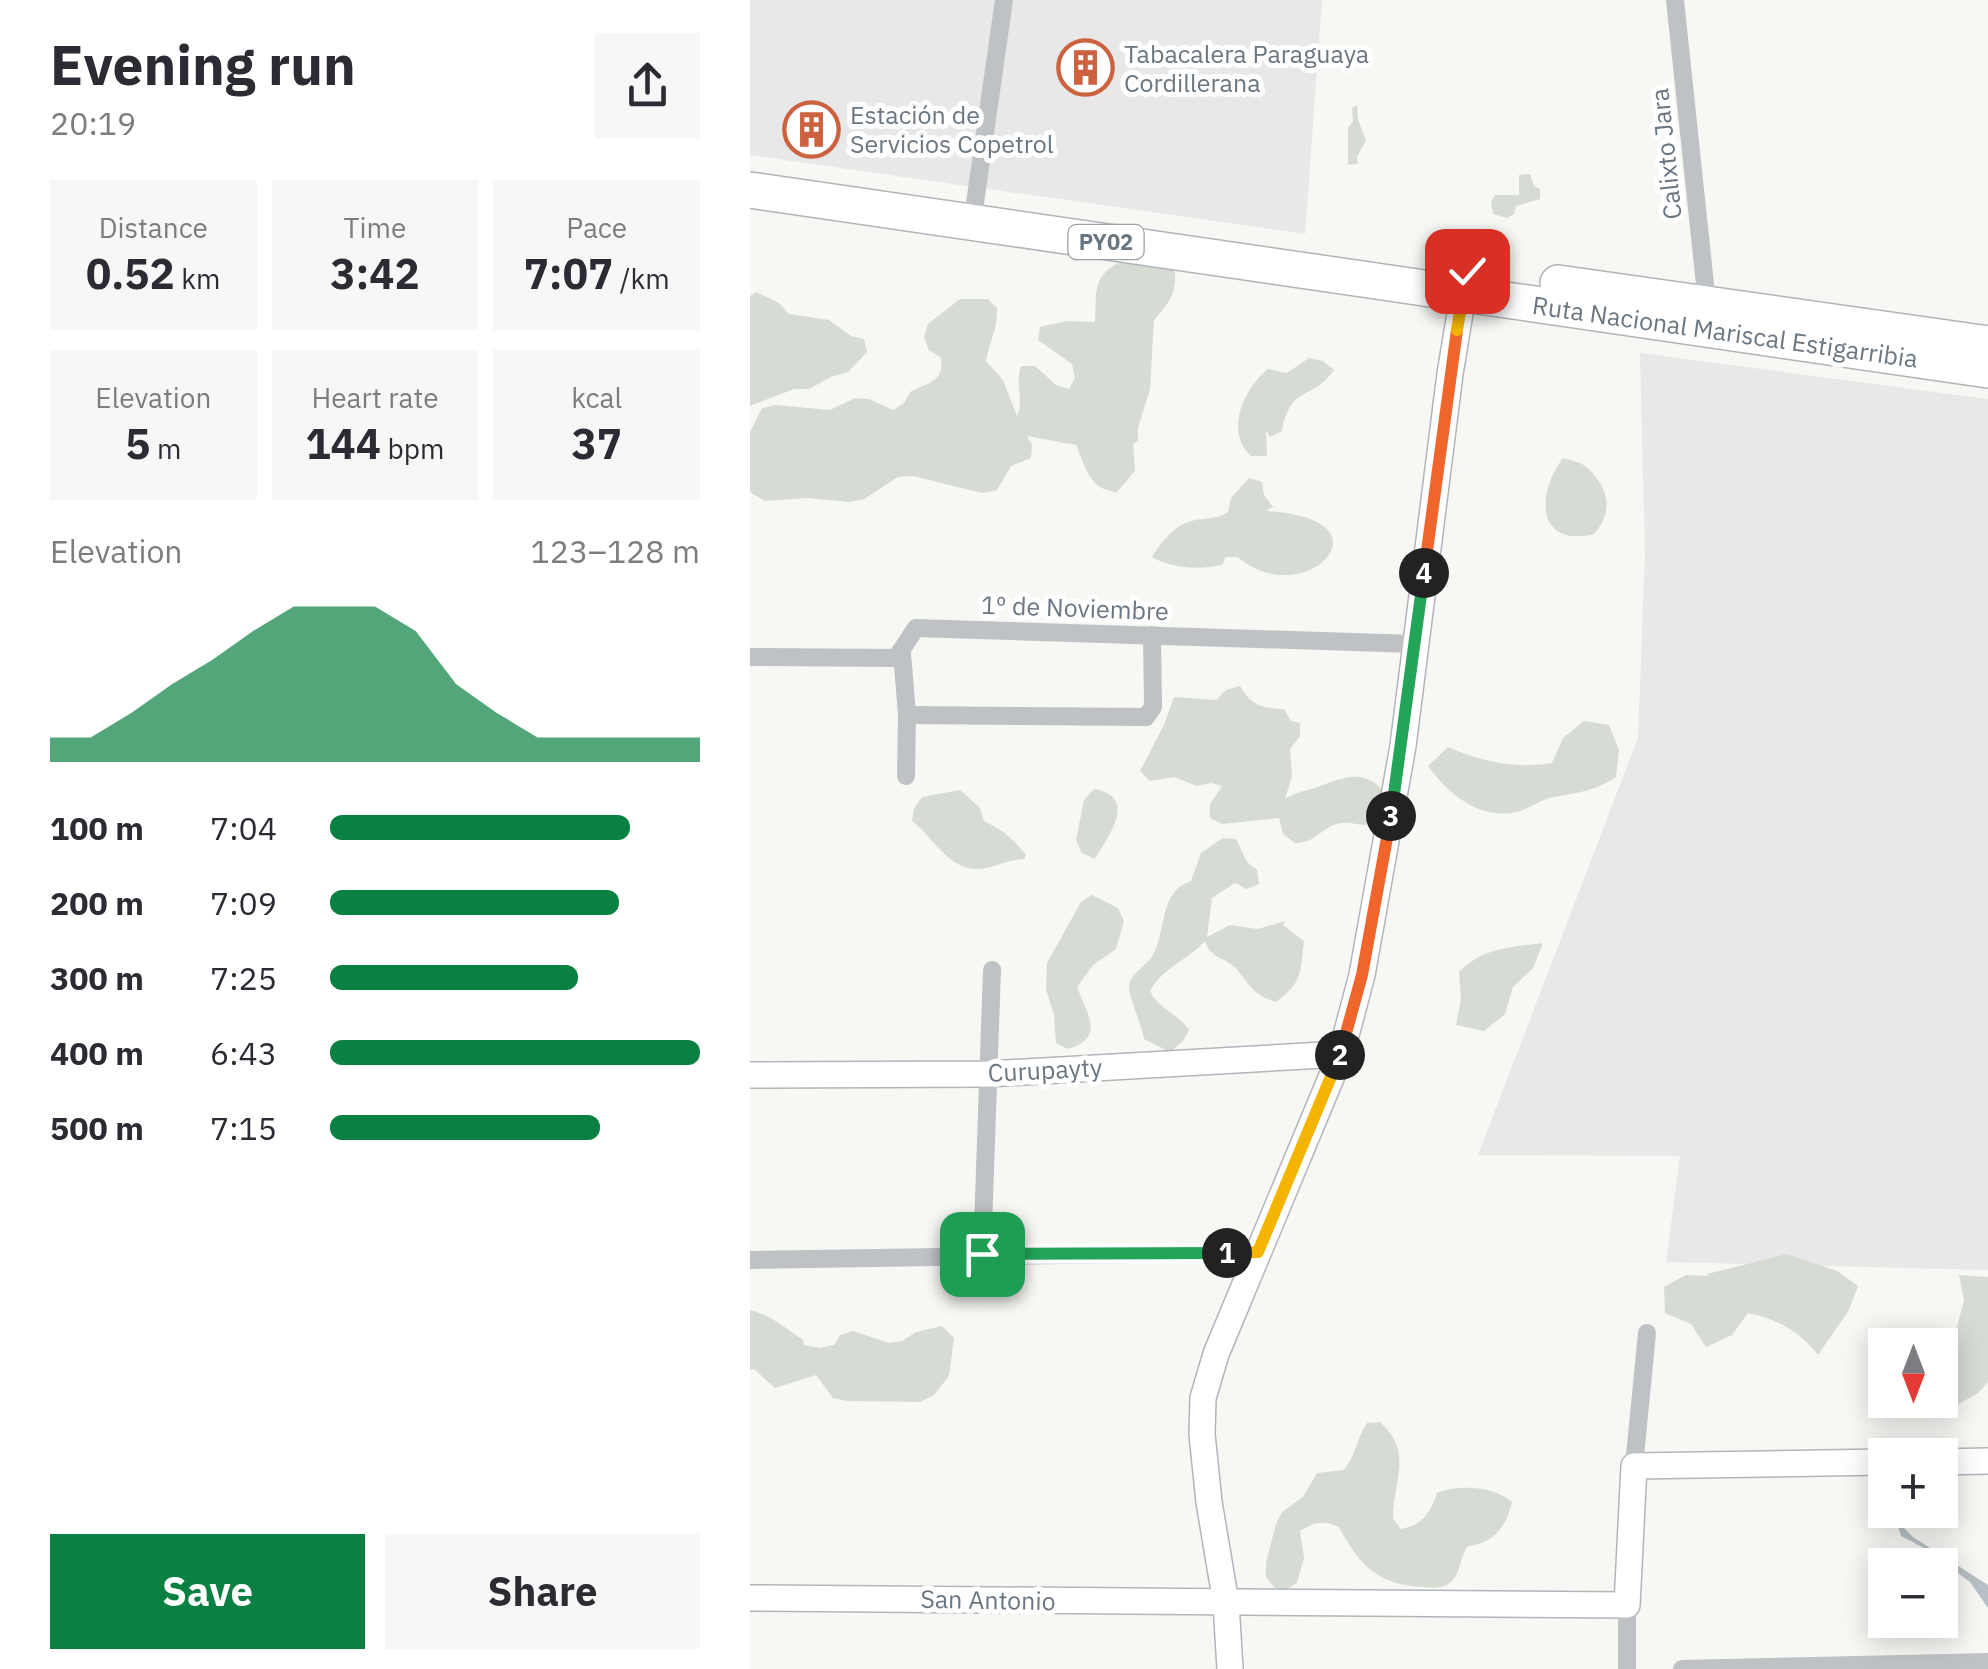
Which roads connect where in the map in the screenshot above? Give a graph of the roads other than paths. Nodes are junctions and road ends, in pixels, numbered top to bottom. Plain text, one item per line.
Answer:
1 (1004, 0) edge
2 (1675, 0) edge
3 (750, 172) edge
4 (750, 190) edge
5 (974, 204) junction
6 (1465, 283) junction
7 (1707, 303) junction
8 (1988, 344) edge
9 (1988, 370) edge
10 (1152, 635) junction
11 (1415, 644) junction
12 (902, 653) junction
13 (750, 657) edge
14 (908, 715) junction
15 (906, 776) dead end
16 (992, 970) dead end
17 (1340, 1054) junction
18 (988, 1074) junction
19 (750, 1075) edge
20 (1258, 1252) junction
21 (982, 1254) junction
22 (750, 1260) edge
23 (1646, 1333) dead end
24 (1988, 1461) edge
25 (1868, 1462) edge
26 (1958, 1462) edge
27 (1634, 1466) junction
28 (750, 1598) edge
29 (1226, 1603) junction
30 (1627, 1605) junction
31 (1988, 1662) edge
32 (1230, 1669) edge
33 (1627, 1669) edge
34 (1682, 1669) edge

1 - 5 street
2 - 7 street, Calixto Jara
3 - 5 highway, Ruta Nacional Mariscal Estigarribia / PY02
4 - 6 highway, Ruta Nacional Mariscal Estigarribia / PY02
5 - 6 highway, Ruta Nacional Mariscal Estigarribia / PY02
6 - 7 highway, Ruta Nacional Mariscal Estigarribia / PY02
6 - 9 highway, Ruta Nacional Mariscal Estigarribia / PY02
6 - 11 street
7 - 8 highway, Ruta Nacional Mariscal Estigarribia / PY02
10 - 11 street, 1º de Noviembre
10 - 12 street, 1º de Noviembre
10 - 14 street
11 - 17 street
12 - 13 street, 1º de Noviembre
12 - 14 street
14 - 15 street
16 - 18 street
17 - 18 street, Curupayty
17 - 20 street
18 - 19 street, Curupayty
18 - 21 street
20 - 21 street
20 - 29 street
21 - 22 street
23 - 27 street
24 - 26 street
25 - 27 street
27 - 30 street
28 - 29 street, San Antonio
29 - 30 street, San Antonio
29 - 32 street
30 - 33 street
31 - 34 street

